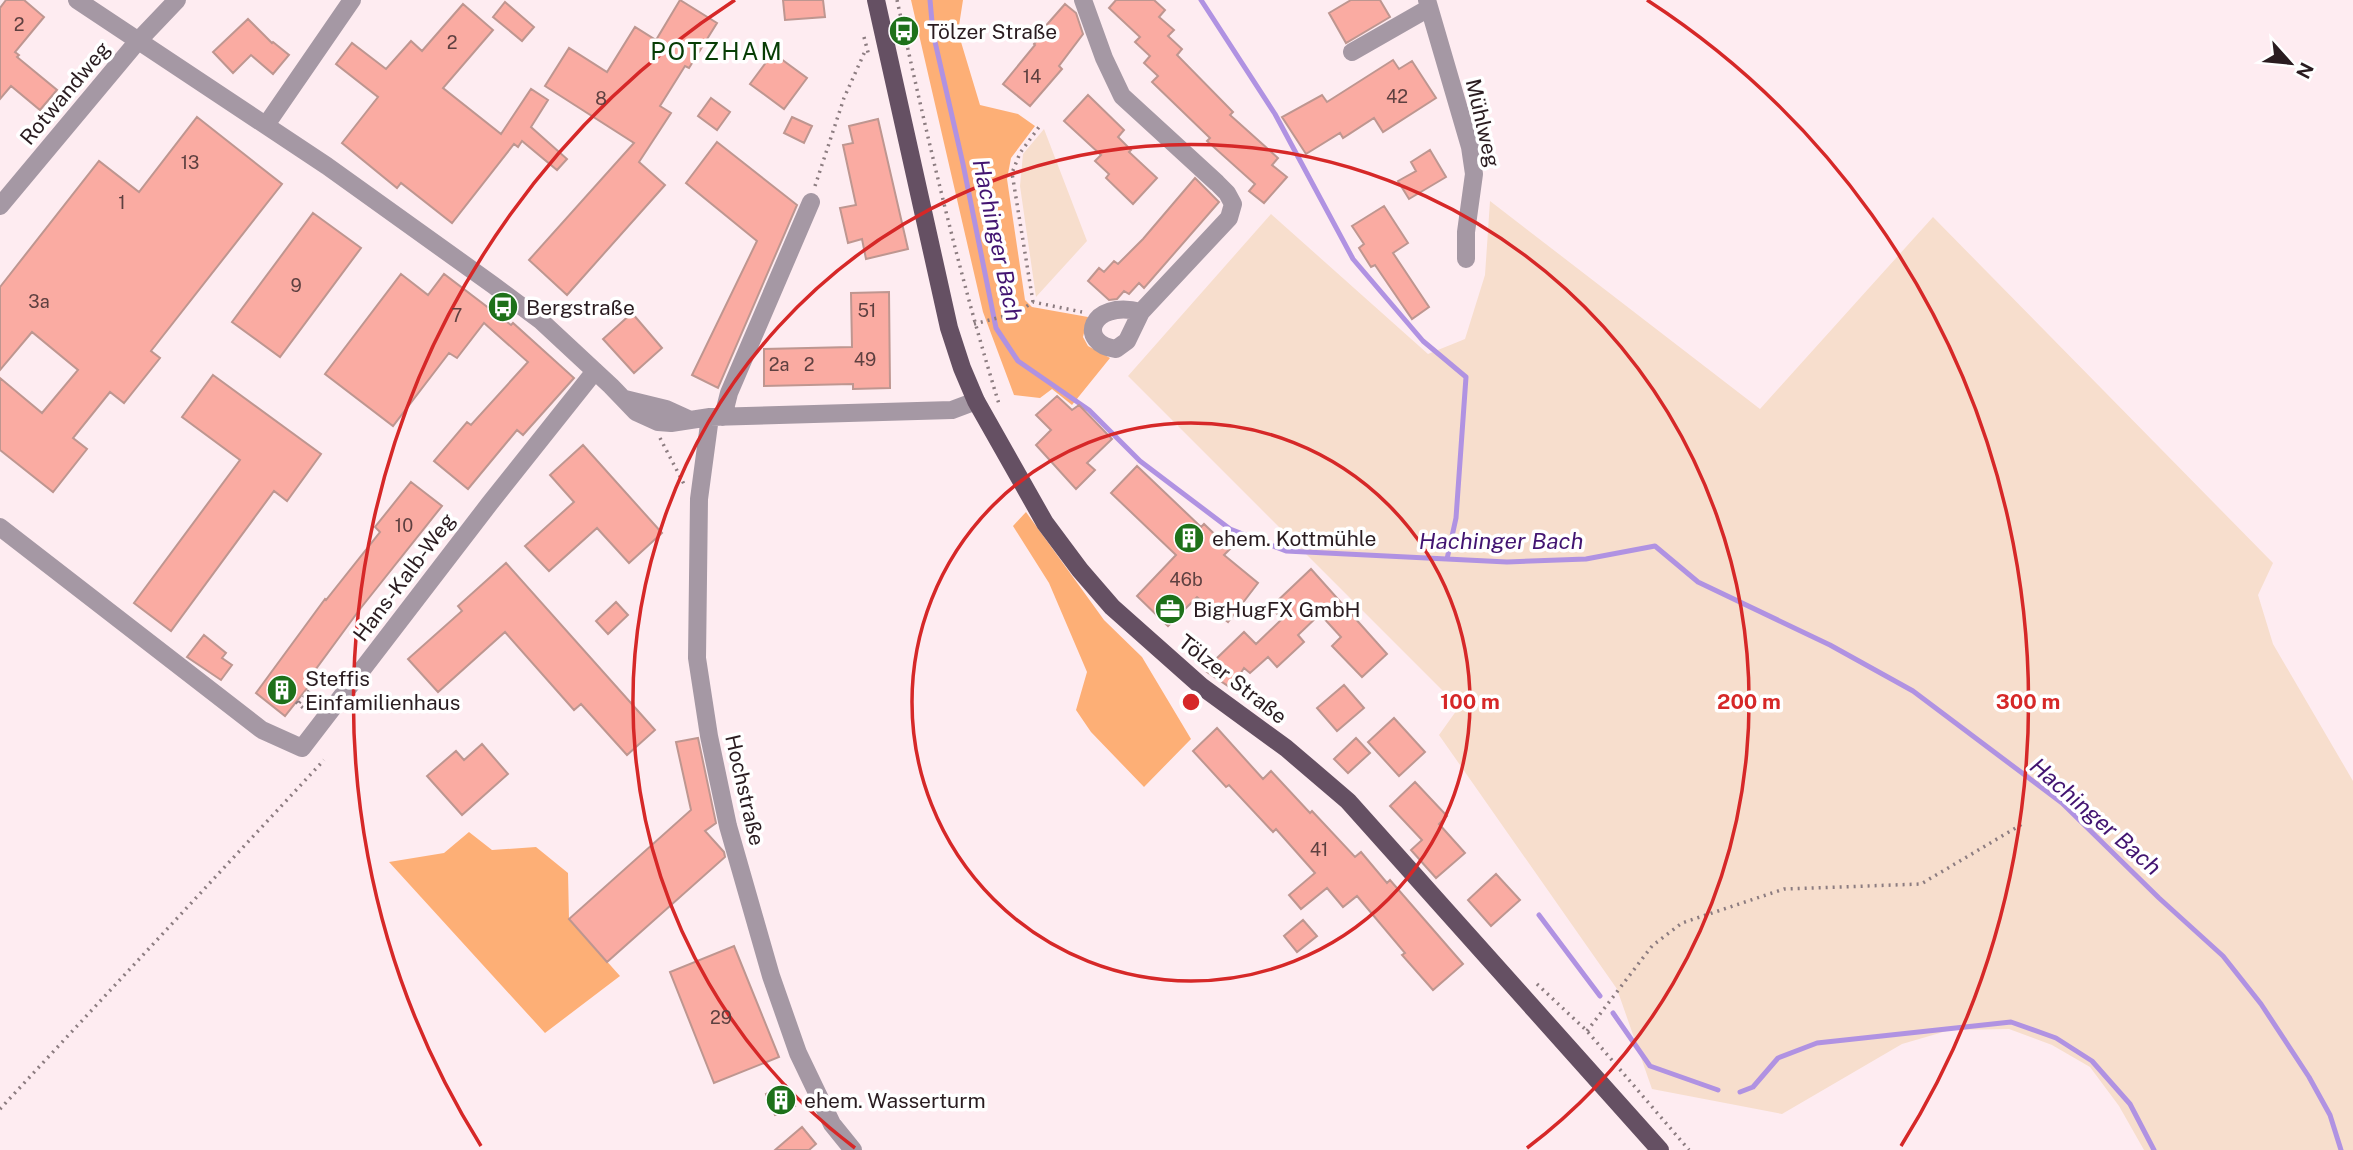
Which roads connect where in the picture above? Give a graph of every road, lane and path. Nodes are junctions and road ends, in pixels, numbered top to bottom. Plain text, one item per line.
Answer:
1 (77, 0) edge
2 (177, 0) edge
3 (352, 0) edge
4 (876, 0) edge
5 (897, 0) edge
6 (1083, 0) edge
7 (1428, 4) edge
8 (137, 42) junction
9 (866, 49) dead end
10 (1352, 52) dead end
11 (266, 125) junction
12 (1039, 127) dead end
13 (821, 165) dead end
14 (811, 202) dead end
15 (0, 206) edge
16 (1466, 259) dead end
17 (1033, 302) junction
18 (1141, 312) junction
19 (1098, 316) junction
20 (977, 324) junction
21 (595, 371) junction
22 (976, 401) junction
23 (1000, 405) dead end
24 (716, 417) junction
25 (0, 527) edge
26 (317, 681) dead end
27 (298, 704) dead end
28 (324, 760) dead end
29 (2024, 823) dead end
30 (1544, 989) dead end
31 (1593, 1024) dead end
32 (0, 1109) edge
33 (853, 1150) edge
34 (1660, 1150) edge
35 (1689, 1150) edge

1 - 8 street
2 - 8 street, Rotwandweg
3 - 11 street
4 - 22 main road, Tölzer Straße
5 - 20 path
6 - 18 street
7 - 10 street
7 - 16 street, Mühlweg
8 - 11 street
8 - 15 street, Rotwandweg
9 - 13 path
11 - 21 street
12 - 17 path
14 - 24 street, Hochstraße
17 - 19 path
17 - 20 path
18 - 19 street
18 - 19 street
20 - 23 path
21 - 24 street
21 - 25 street, Hans-Kalb-Weg
22 - 24 street
22 - 34 main road, Tölzer Straße
24 - 33 street, Hochstraße
26 - 27 path
28 - 32 path
29 - 31 path
30 - 35 path

